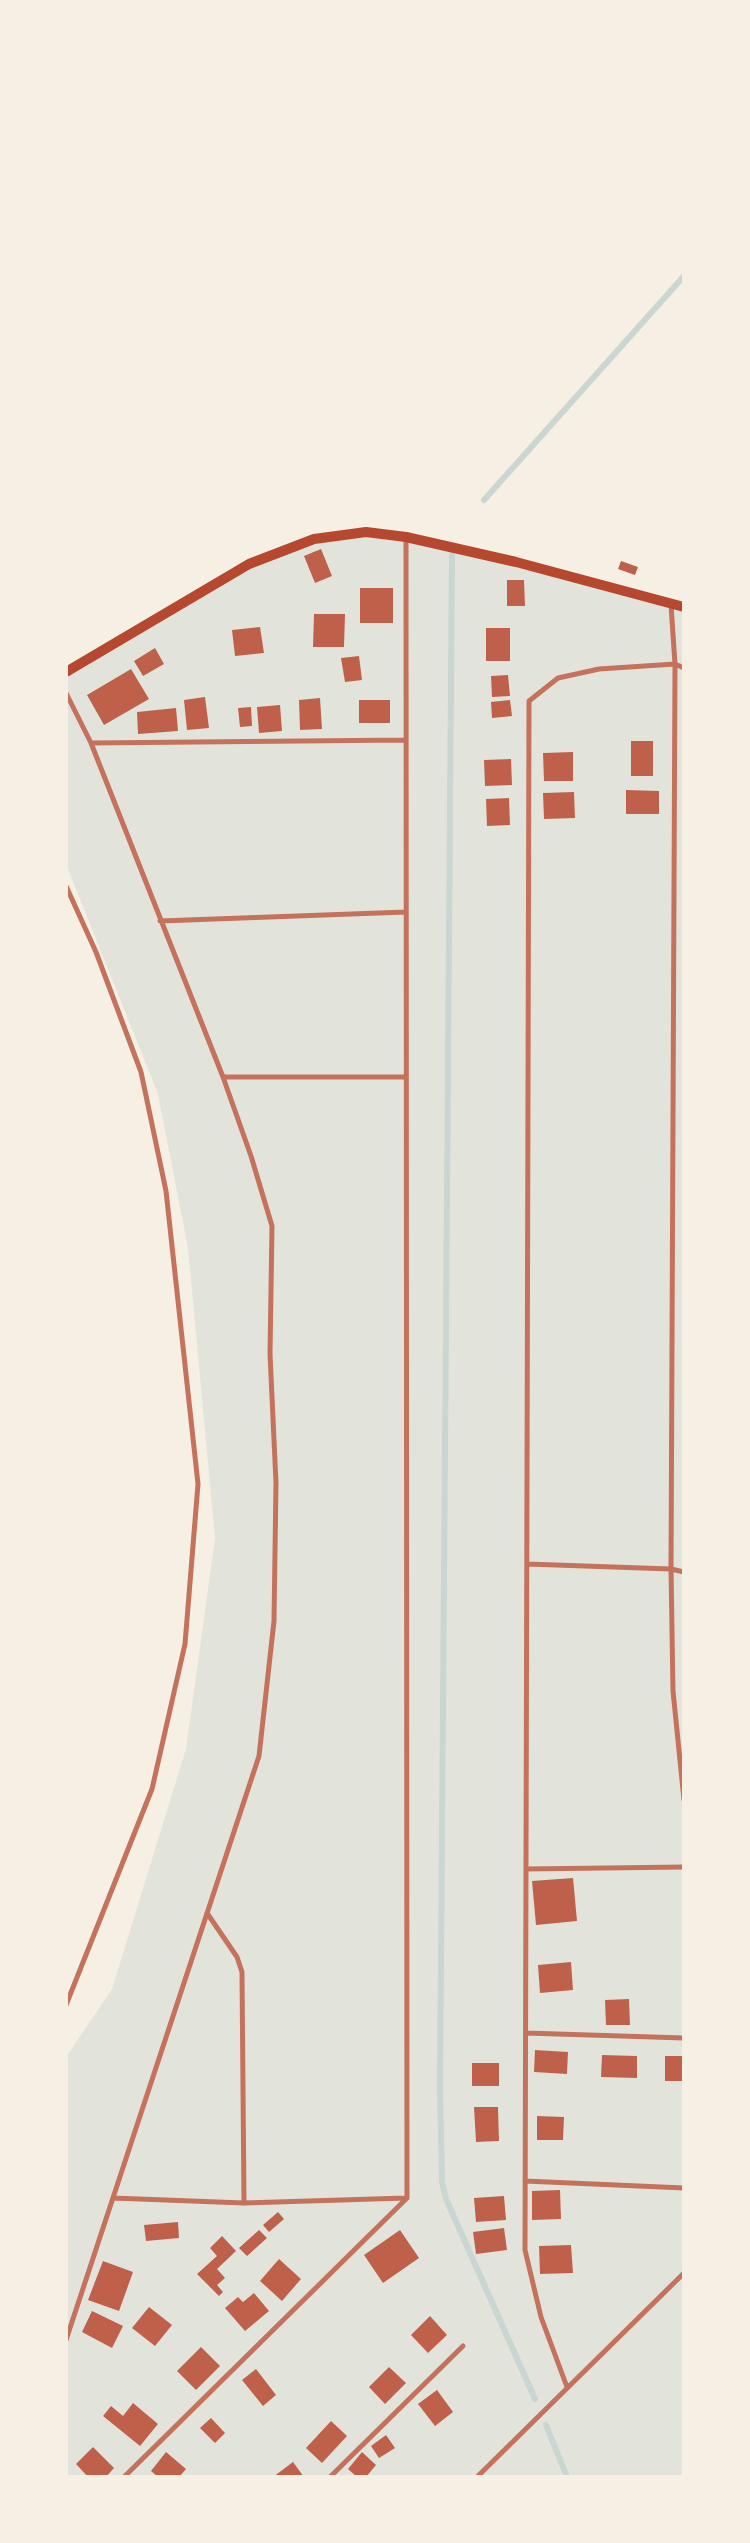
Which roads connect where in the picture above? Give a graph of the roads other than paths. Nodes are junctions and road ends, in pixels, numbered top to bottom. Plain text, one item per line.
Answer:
1 (406, 537) junction
2 (671, 605) junction
3 (684, 606) edge
4 (675, 664) junction
5 (684, 668) edge
6 (66, 672) edge
7 (66, 693) edge
8 (406, 740) junction
9 (91, 743) junction
10 (66, 886) edge
11 (406, 912) junction
12 (160, 921) junction
13 (223, 1076) junction
14 (406, 1077) junction
15 (527, 1564) junction
16 (671, 1569) junction
17 (684, 1572) edge
18 (684, 1800) edge
19 (684, 1867) edge
20 (526, 1869) junction
21 (207, 1913) junction
22 (66, 2005) edge
23 (526, 2032) junction
24 (684, 2038) edge
25 (525, 2181) junction
26 (684, 2188) edge
27 (113, 2198) junction
28 (407, 2198) junction
29 (244, 2203) junction
30 (684, 2273) edge
31 (66, 2340) edge
32 (463, 2346) dead end
33 (567, 2386) junction
34 (124, 2477) edge
35 (330, 2477) edge
36 (478, 2477) edge

1 - 2 main road
1 - 6 main road
1 - 8 street
2 - 3 main road
2 - 4 street
4 - 5 street
4 - 15 street
4 - 16 street
7 - 9 street
8 - 9 street
8 - 11 street
9 - 12 street
10 - 22 street
11 - 12 street
11 - 14 street
12 - 13 street
13 - 14 street
13 - 21 street
14 - 28 street
15 - 16 street
15 - 20 street
16 - 17 street
16 - 18 street
19 - 20 street
20 - 23 street
21 - 27 street
21 - 29 street
23 - 24 street
23 - 25 street
25 - 26 street
25 - 33 street
27 - 29 street
27 - 31 street
28 - 29 street
28 - 34 street
30 - 33 street
32 - 35 street
33 - 36 street

